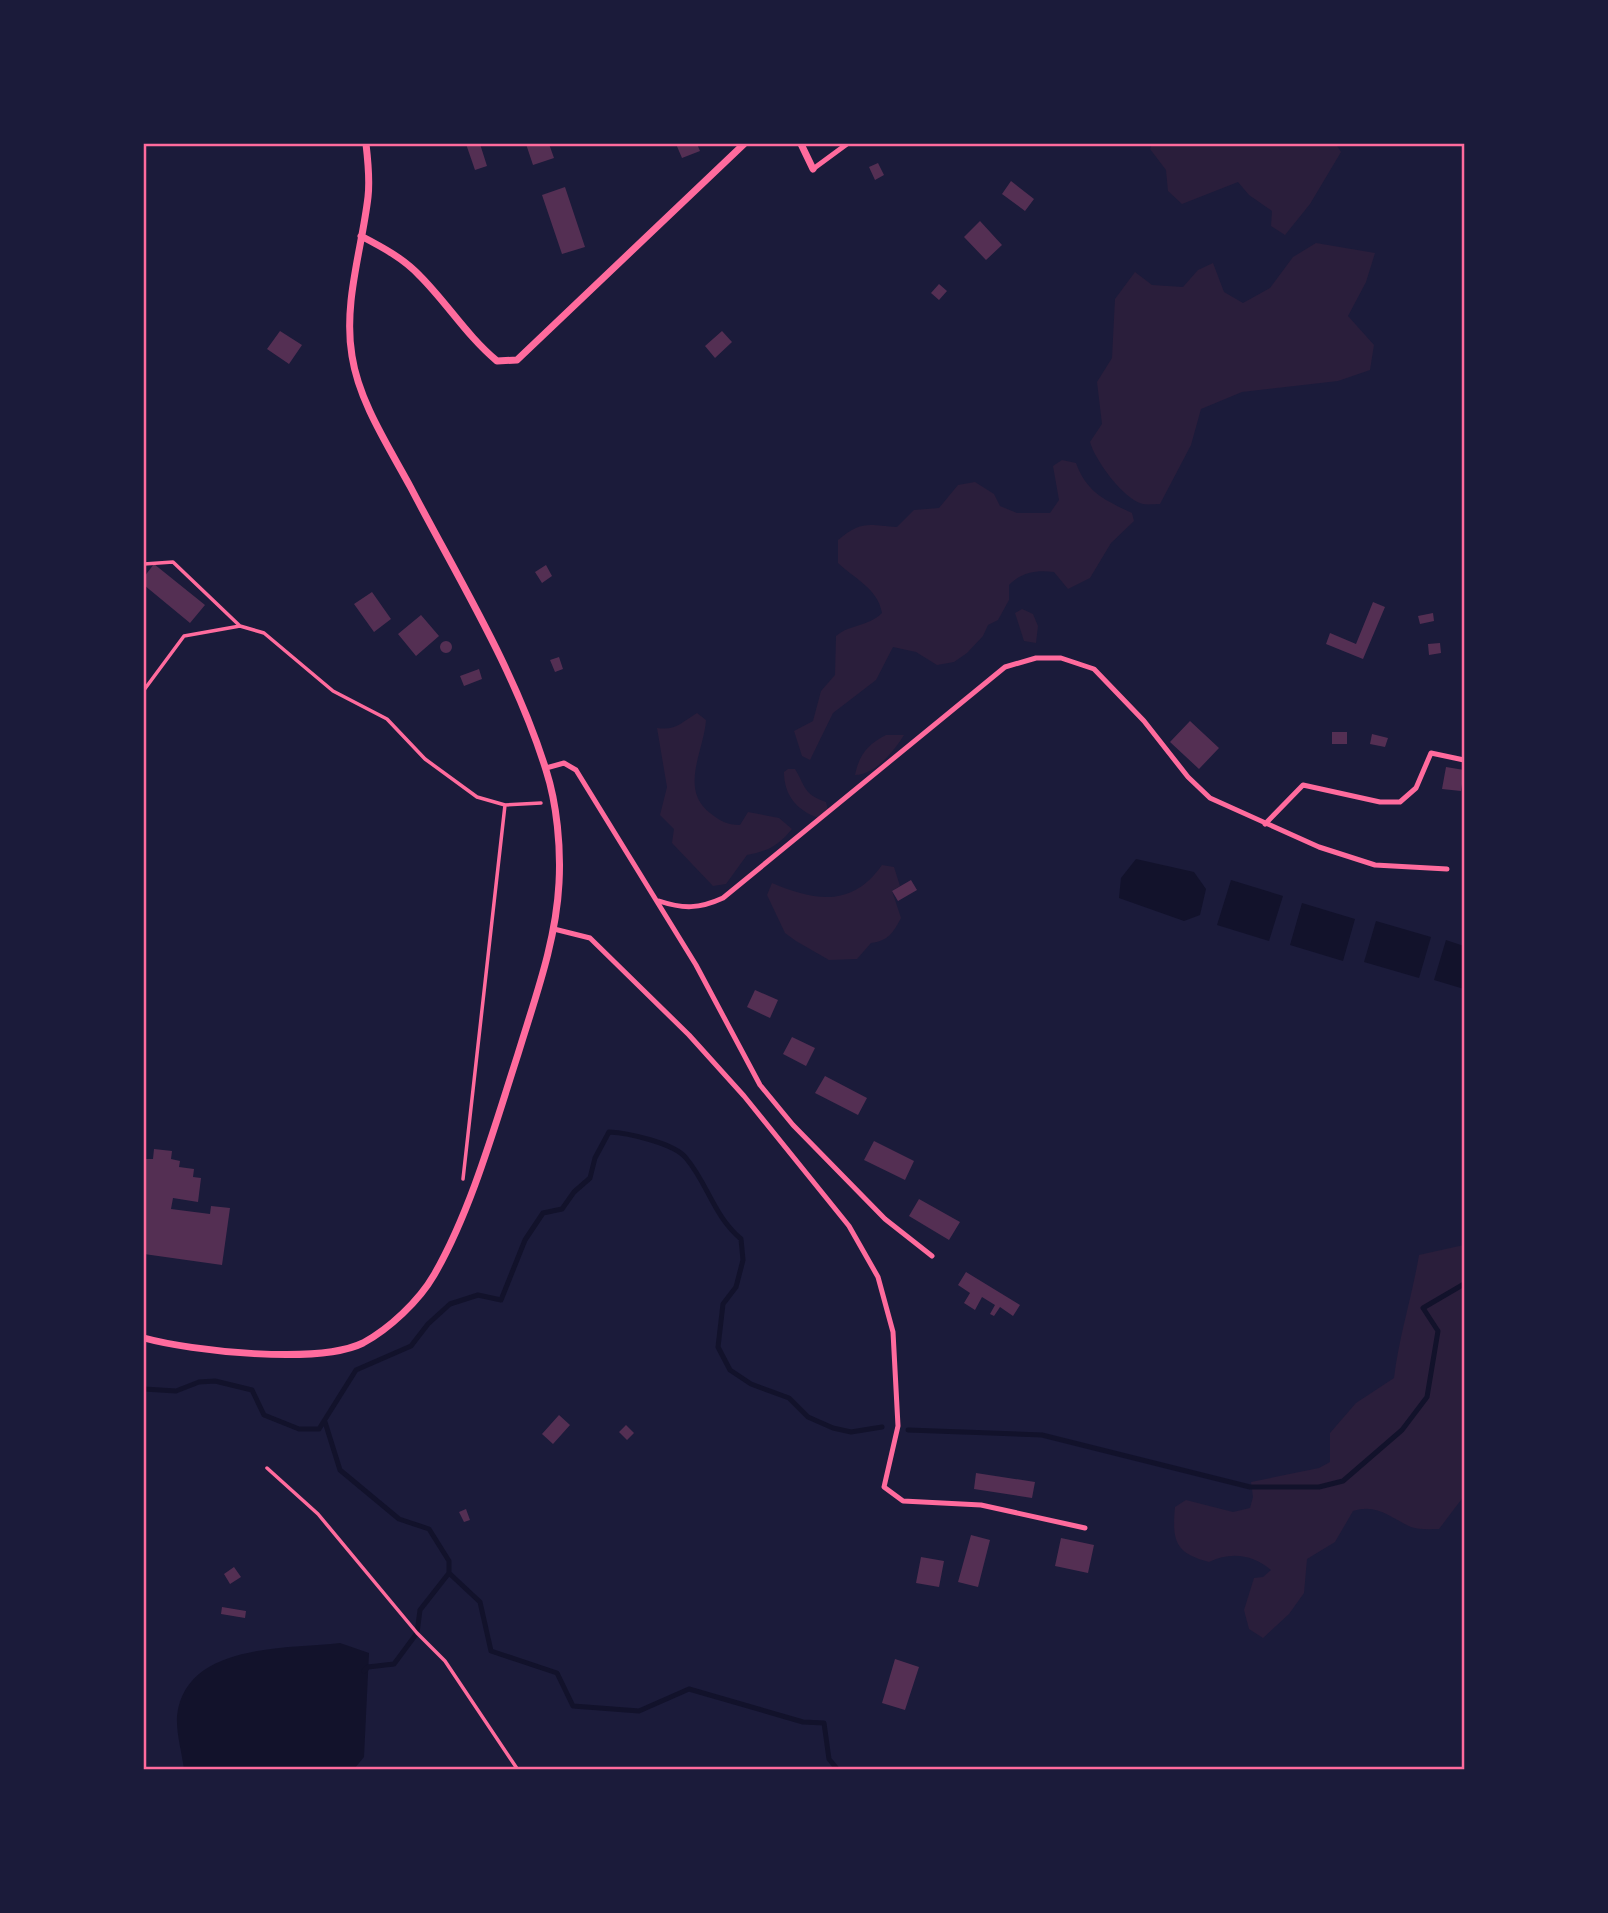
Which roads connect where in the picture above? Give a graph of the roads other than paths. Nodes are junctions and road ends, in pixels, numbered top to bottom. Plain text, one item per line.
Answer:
1 (366, 144) edge
2 (744, 144) edge
3 (801, 144) edge
4 (847, 144) edge
5 (813, 169) joint
6 (361, 236) junction
7 (1465, 760) edge
8 (546, 768) junction
9 (1265, 824) junction
10 (1447, 869) dead end
11 (659, 901) junction
12 (554, 929) junction
13 (932, 1256) dead end
14 (144, 1338) edge
15 (1085, 1528) dead end

1 - 6 street
2 - 6 street
3 - 5 street
4 - 5 lane
6 - 8 street
7 - 9 lane
8 - 11 lane
8 - 12 street
9 - 10 lane
9 - 11 lane
11 - 13 lane
12 - 14 street
12 - 15 lane

